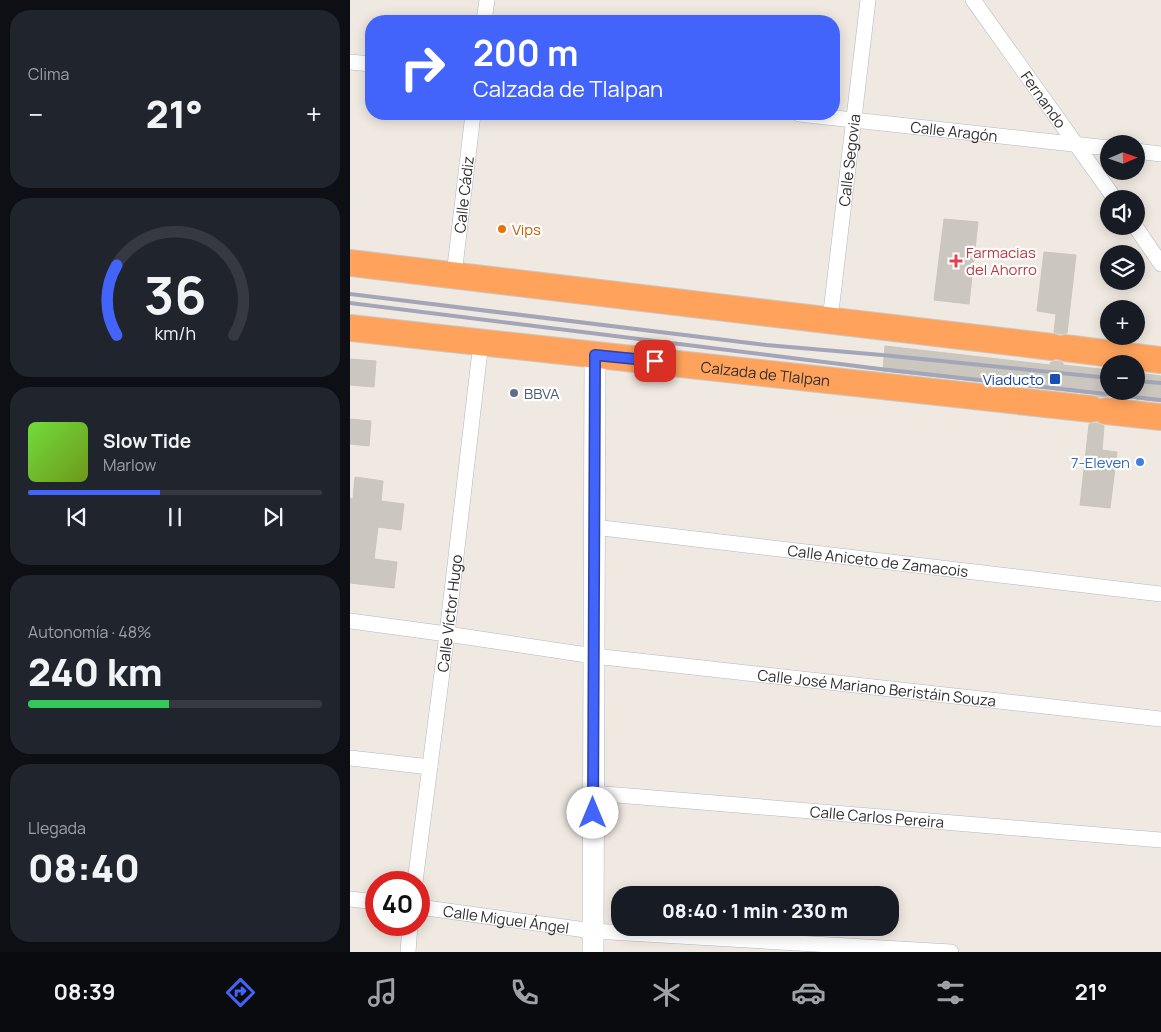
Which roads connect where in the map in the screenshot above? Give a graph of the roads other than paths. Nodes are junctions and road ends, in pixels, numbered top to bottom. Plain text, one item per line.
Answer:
1 (487, 0) edge
2 (868, 0) edge
3 (973, 0) edge
4 (485, 15) edge
5 (350, 62) edge
6 (365, 63) edge
7 (840, 118) edge
8 (472, 120) edge
9 (854, 120) junction
10 (1077, 144) junction
11 (1100, 147) edge
12 (1145, 152) edge
13 (1161, 154) edge
14 (1109, 190) edge
15 (1141, 235) edge
16 (350, 263) edge
17 (1161, 264) edge
18 (454, 275) junction
19 (830, 320) junction
20 (350, 328) edge
21 (481, 342) junction
22 (595, 355) junction
23 (1161, 360) edge
24 (1161, 417) edge
25 (594, 527) junction
26 (1161, 594) edge
27 (350, 621) edge
28 (447, 634) junction
29 (594, 656) junction
30 (1161, 719) edge
31 (350, 758) edge
32 (430, 767) junction
33 (593, 793) junction
34 (1161, 840) edge
35 (416, 871) edge
36 (350, 899) edge
37 (365, 901) edge
38 (430, 909) edge
39 (593, 931) junction
40 (409, 936) edge
41 (408, 952) edge
42 (593, 952) edge
43 (951, 952) edge

1 - 4 street
2 - 9 street, Calle Segovia
3 - 10 street, Fernando
5 - 6 street
7 - 9 street, Calle Aragón
8 - 18 street, Calle Cádiz
9 - 10 street, Calle Aragón
9 - 19 street, Calle Segovia
10 - 11 street, Calle Aragón
10 - 14 street, Fernando
12 - 13 street
15 - 17 street
16 - 18 highway
18 - 19 highway
19 - 23 highway
20 - 21 highway, Calzada de Tlalpan
21 - 22 highway, Calzada de Tlalpan
21 - 28 street, Calle Víctor Hugo
22 - 24 highway, Calzada de Tlalpan
22 - 25 street
25 - 26 street, Calle Aniceto de Zamacois
25 - 29 street
27 - 28 street, Calle José Mariano Beristáin Souza
28 - 29 street, Calle José Mariano Beristáin Souza
28 - 32 street, Calle Víctor Hugo
29 - 30 street, Calle José Mariano Beristáin Souza
29 - 33 street
31 - 32 street
32 - 35 street, Calle Víctor Hugo
33 - 34 street, Calle Carlos Pereira
33 - 39 street
36 - 37 street
38 - 39 street, Calle Miguel Ángel
39 - 42 street
39 - 43 street, Calle Miguel Ángel
40 - 41 street

